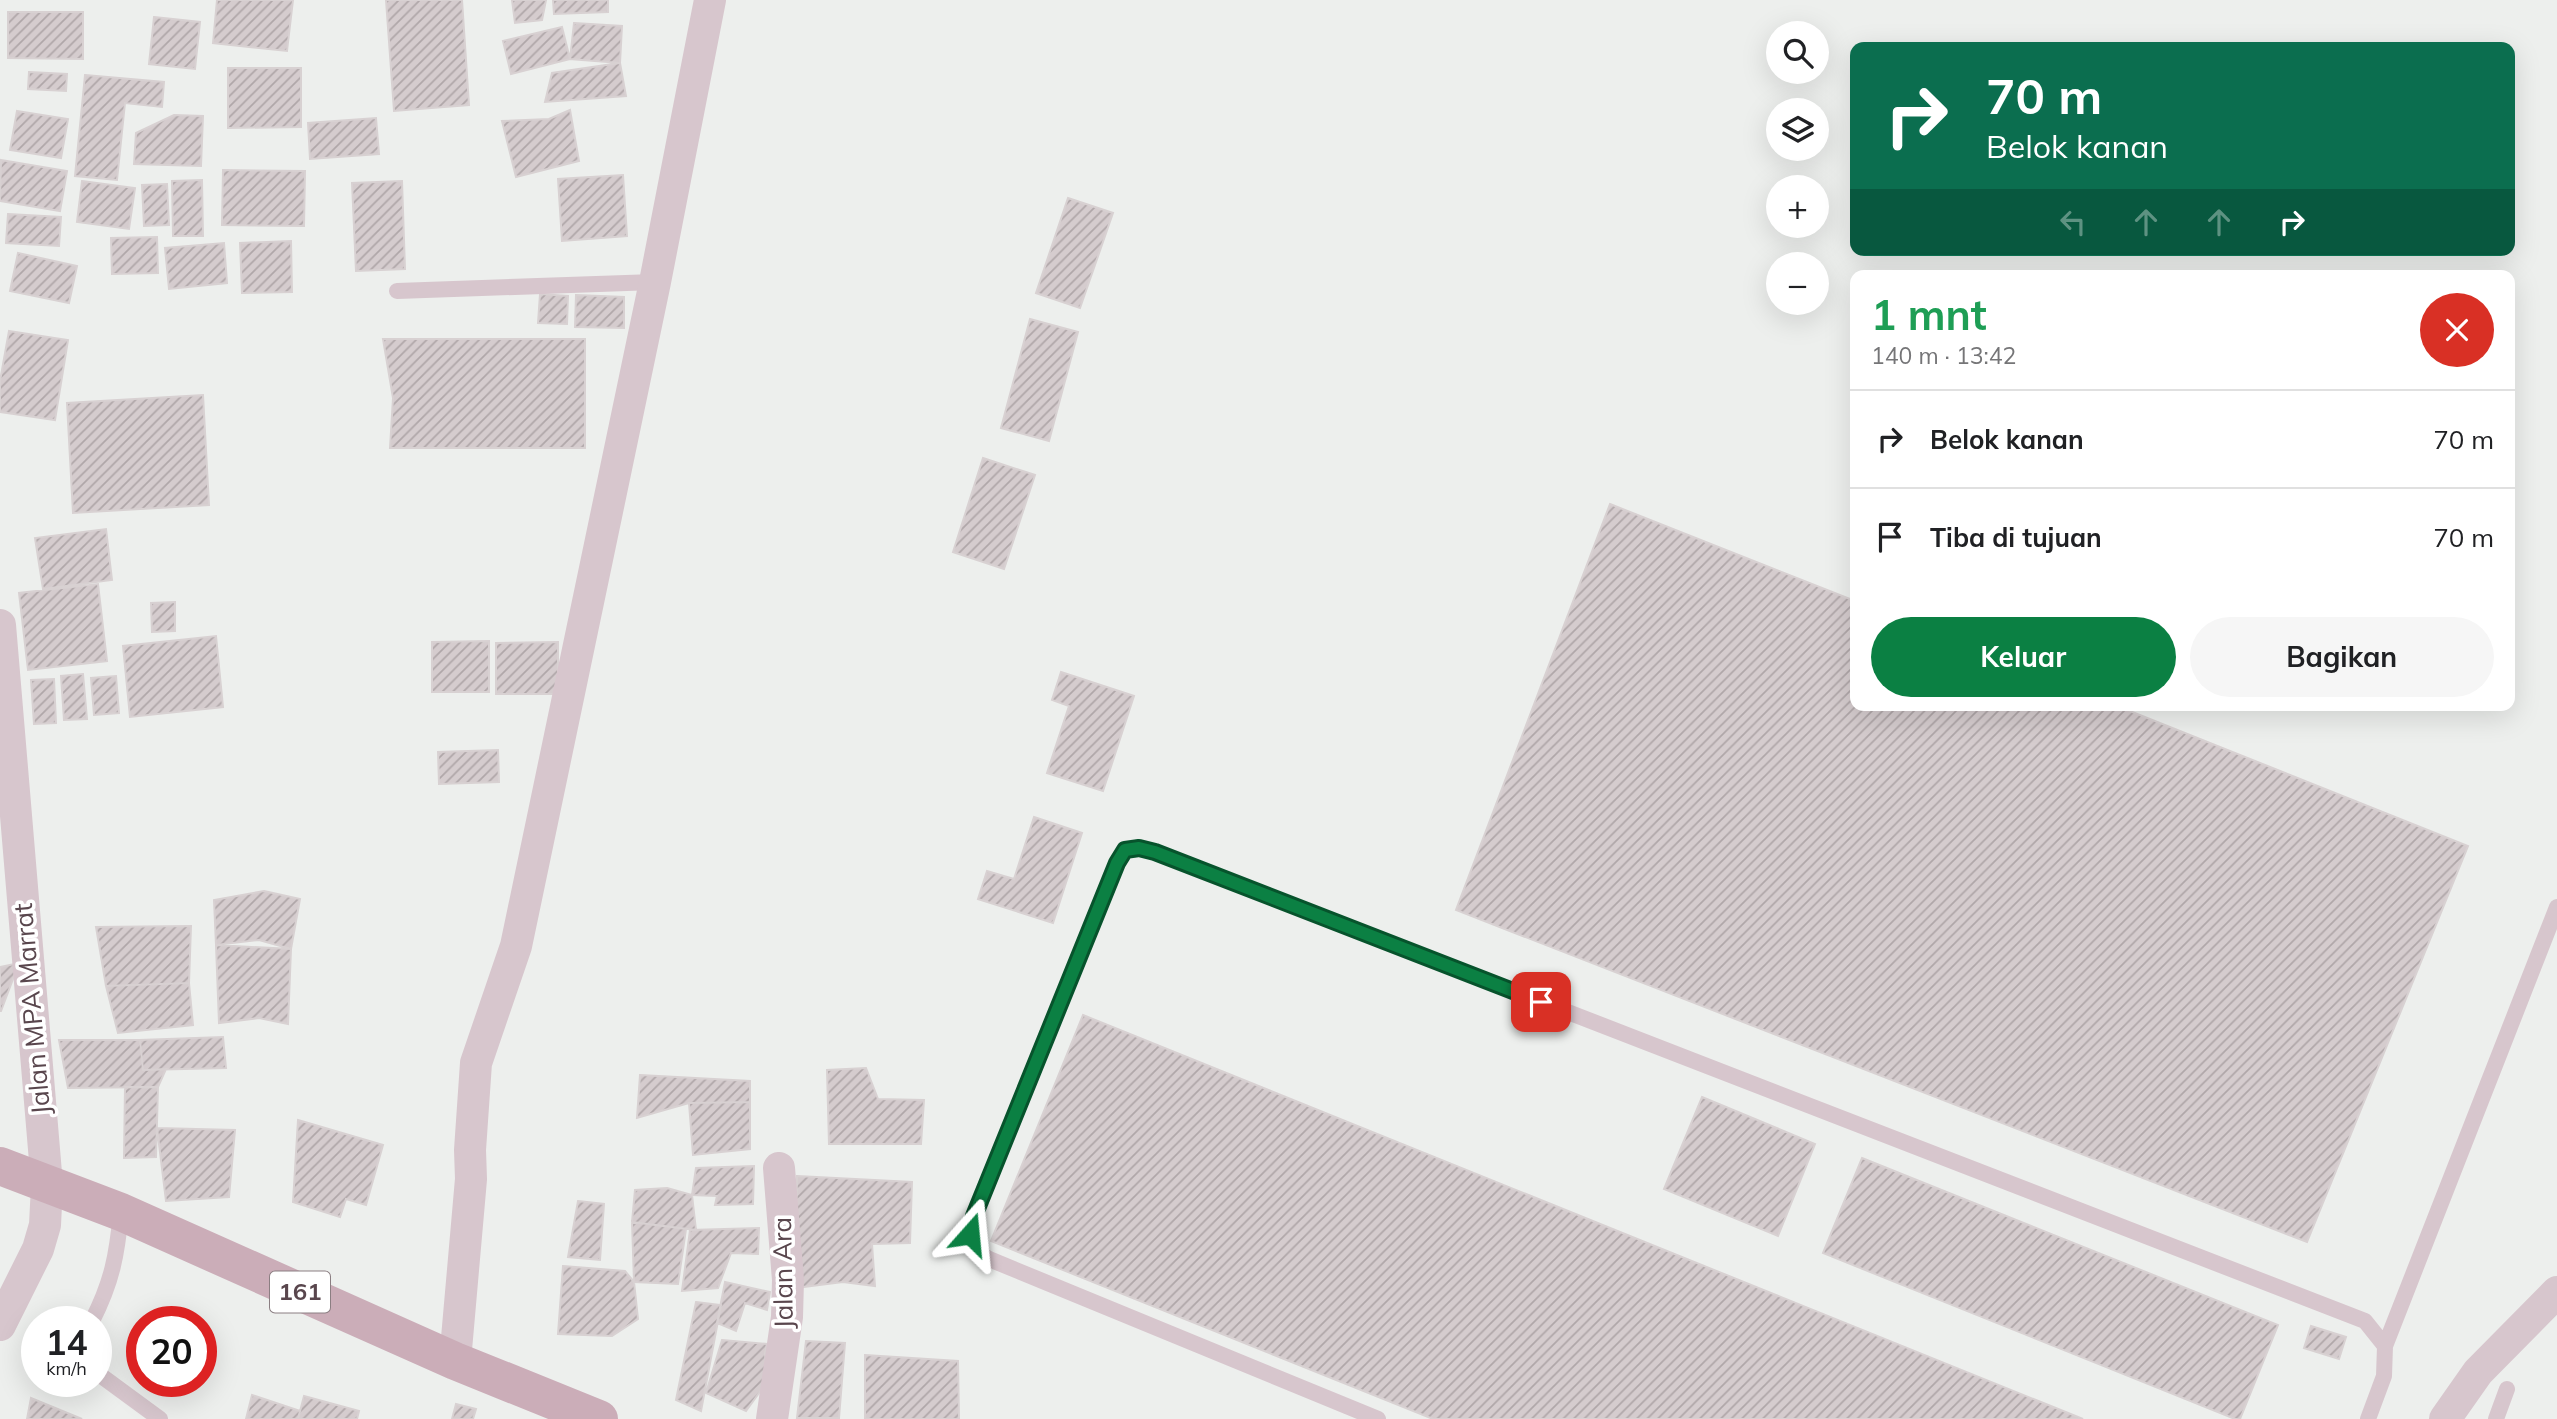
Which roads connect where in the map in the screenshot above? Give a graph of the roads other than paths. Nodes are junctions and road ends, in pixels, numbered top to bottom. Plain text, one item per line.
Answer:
1 (710, 0) edge
2 (655, 282) junction
3 (397, 290) dead end
4 (0, 625) edge
5 (2557, 906) edge
6 (0, 1166) edge
7 (779, 1168) dead end
8 (47, 1185) junction
9 (121, 1212) junction
10 (2557, 1292) edge
11 (99, 1306) edge
12 (0, 1325) edge
13 (2385, 1346) junction
14 (454, 1361) junction
15 (112, 1384) edge
16 (2507, 1389) dead end
17 (160, 1419) edge
18 (599, 1419) edge
19 (772, 1419) edge
20 (1378, 1419) edge
21 (2368, 1419) edge
22 (2445, 1419) edge
23 (2496, 1419) edge

1 - 2 street
2 - 3 lane
2 - 14 street
4 - 8 street, Jalan MPA Marrat
5 - 13 lane
6 - 8 main road, 161
7 - 19 street, Jalan Ara
8 - 9 main road, 161
8 - 12 street, Jalan MPA Marrat
9 - 11 lane
9 - 14 main road, 161
10 - 22 street
13 - 20 lane
13 - 21 lane
14 - 18 main road, 161
15 - 17 lane
16 - 23 lane

